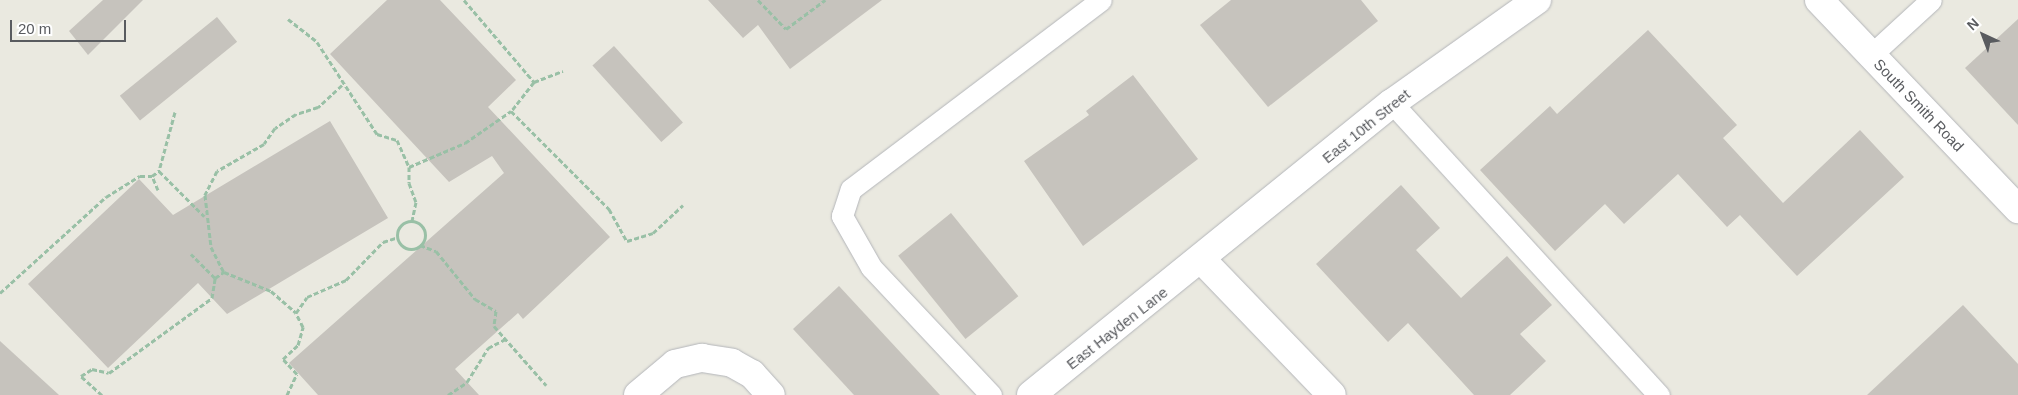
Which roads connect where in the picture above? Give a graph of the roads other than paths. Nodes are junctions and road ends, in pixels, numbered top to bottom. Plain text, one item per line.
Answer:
1 (1102, 0) edge
2 (1537, 0) edge
3 (1819, 0) edge
4 (1932, 0) edge
5 (1871, 55) junction
6 (1392, 103) junction
7 (2018, 209) edge
8 (1202, 260) junction
9 (638, 395) edge
10 (771, 395) edge
11 (991, 395) edge
12 (1031, 395) edge
13 (1332, 395) edge
14 (1659, 395) edge

1 - 11 lane
2 - 6 street, East 10th Street
3 - 5 street, South Smith Road
4 - 5 lane
5 - 7 street, South Smith Road
6 - 8 street, East 10th Street
6 - 14 lane
8 - 12 street, East Hayden Lane
8 - 13 street
9 - 10 street

